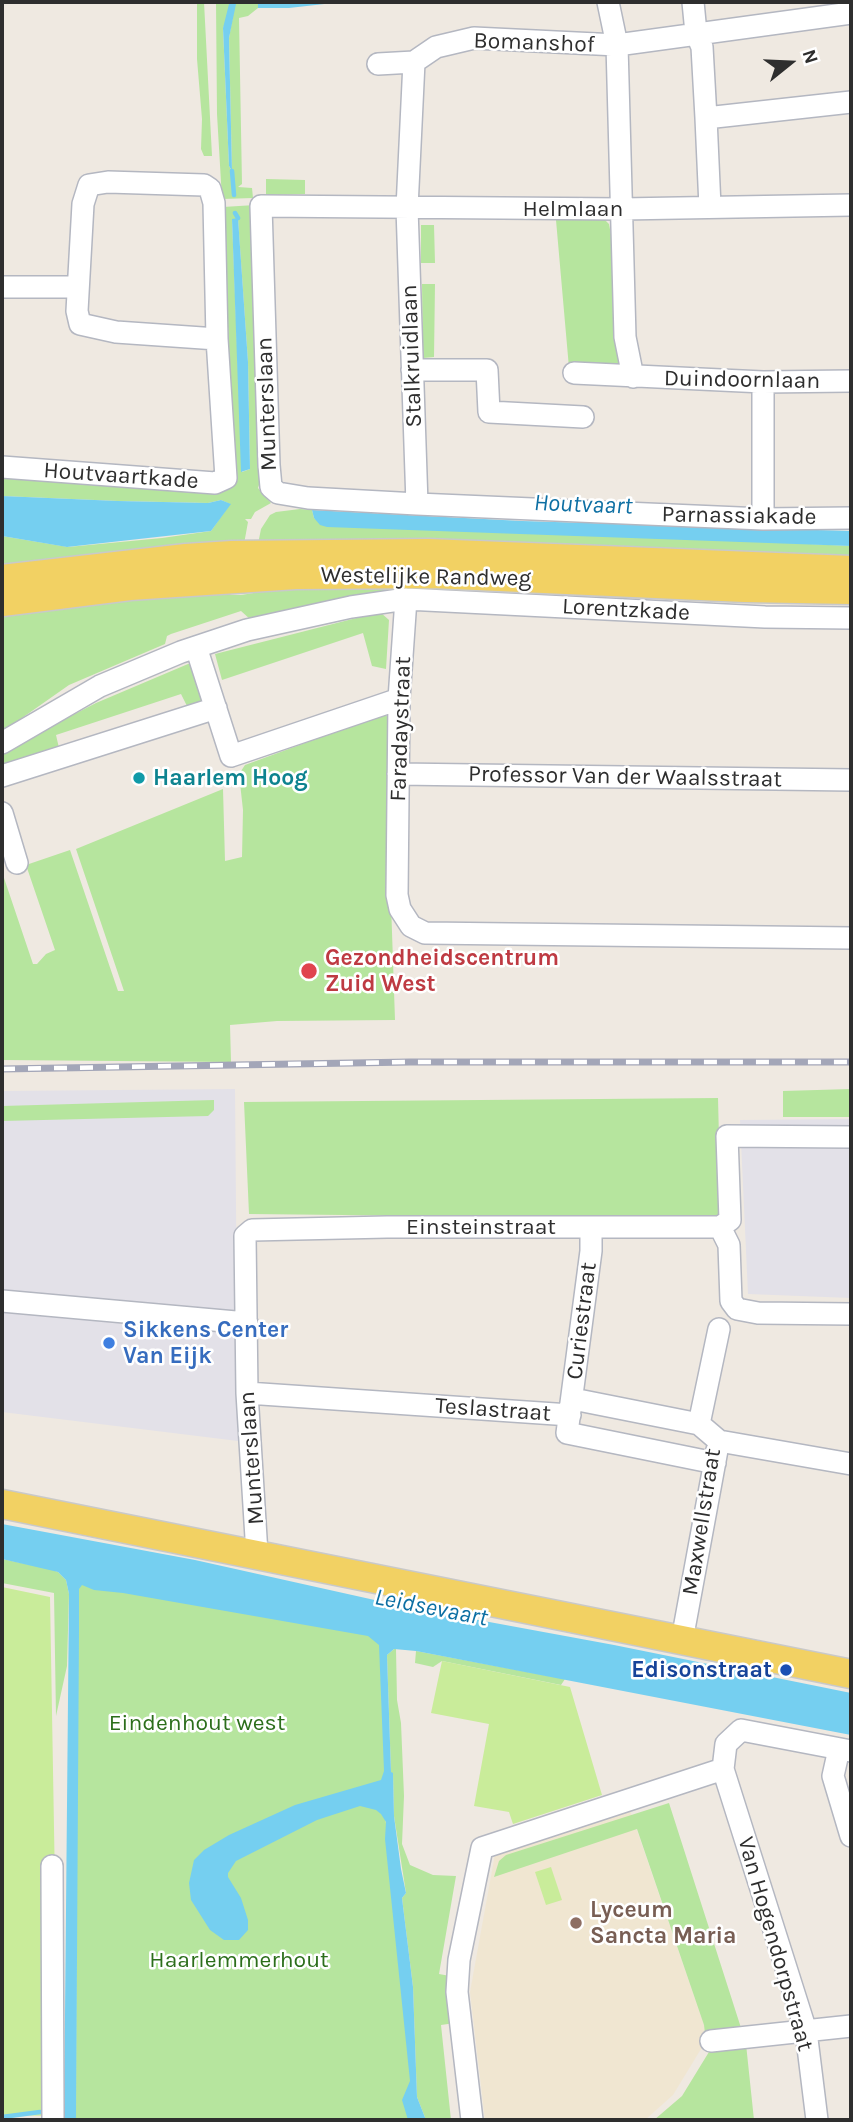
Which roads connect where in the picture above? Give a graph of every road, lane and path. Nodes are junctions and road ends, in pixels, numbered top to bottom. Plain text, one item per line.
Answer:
1 (608, 2) edge
2 (693, 2) edge
3 (851, 13) edge
4 (696, 33) junction
5 (617, 45) junction
6 (414, 62) junction
7 (378, 64) dead end
8 (851, 102) edge
9 (706, 118) junction
10 (851, 205) edge
11 (295, 206) joint
12 (710, 207) junction
13 (407, 208) junction
14 (622, 209) junction
15 (2, 286) edge
16 (78, 286) junction
17 (217, 339) junction
18 (412, 370) junction
19 (574, 373) dead end
20 (633, 377) junction
21 (851, 381) edge
22 (762, 382) junction
23 (583, 416) dead end
24 (2, 467) edge
25 (417, 504) junction
26 (851, 518) edge
27 (763, 519) junction
28 (851, 570) edge
29 (2, 579) edge
30 (851, 590) edge
31 (406, 599) junction
32 (2, 602) edge
33 (851, 618) edge
34 (197, 647) junction
35 (399, 699) junction
36 (216, 708) junction
37 (2, 743) edge
38 (398, 774) junction
39 (2, 776) edge
40 (851, 780) edge
41 (2, 813) edge
42 (17, 863) dead end
43 (851, 938) edge
44 (851, 1137) edge
45 (591, 1227) junction
46 (720, 1227) junction
47 (245, 1236) joint
48 (2, 1301) edge
49 (851, 1314) edge
50 (247, 1323) junction
51 (719, 1329) dead end
52 (247, 1393) junction
53 (571, 1407) junction
54 (698, 1424) junction
55 (719, 1441) junction
56 (715, 1463) junction
57 (851, 1464) edge
58 (2, 1504) edge
59 (257, 1554) junction
60 (682, 1640) junction
61 (851, 1674) edge
62 (845, 1750) edge
63 (723, 1769) junction
64 (851, 1836) edge
65 (52, 1866) dead end
66 (851, 2026) edge
67 (806, 2031) junction
68 (711, 2041) dead end
69 (53, 2120) edge
70 (472, 2120) edge
71 (817, 2120) edge

1 - 5 street
2 - 4 street
3 - 4 street, Bomanshof
4 - 5 street, Bomanshof
4 - 9 street
5 - 6 street, Bomanshof
5 - 14 street
6 - 7 street, Bomanshof
6 - 13 street
8 - 9 street
9 - 12 street
10 - 12 street, Helmlaan
11 - 13 street, Helmlaan
11 - 25 street, Munterslaan
12 - 14 street, Helmlaan
13 - 14 street, Helmlaan
13 - 18 street, Stalkruidlaan
14 - 20 street
15 - 16 street
16 - 17 street
16 - 17 street
17 - 24 street, Houtvaartkade
18 - 23 street
18 - 25 street, Stalkruidlaan
19 - 20 street, Duindoornlaan
20 - 22 street, Duindoornlaan
21 - 22 street, Duindoornlaan
22 - 27 street
25 - 27 street, Parnassiakade
26 - 27 street, Parnassiakade
28 - 29 main road, Westelijke Randweg
30 - 32 main road, Westelijke Randweg
31 - 33 street, Lorentzkade
31 - 34 street, Lorentzkade
31 - 35 street, Faradaystraat
34 - 36 street
34 - 37 street, Lorentzkade
35 - 36 street
35 - 38 street, Faradaystraat
36 - 39 street
38 - 40 street, Professor Van der Waalsstraat
38 - 43 street, Faradaystraat
41 - 42 street
44 - 46 street
45 - 46 street, Einsteinstraat
45 - 47 street, Einsteinstraat
45 - 53 street, Curiestraat
46 - 49 street
47 - 50 street, Munterslaan
48 - 50 street
50 - 52 street, Munterslaan
51 - 54 street, Maxwellstraat
52 - 53 street, Teslastraat
52 - 59 street, Munterslaan
53 - 54 street, Teslastraat
53 - 56 street, Teslastraat
54 - 55 street, Maxwellstraat
55 - 56 street, Maxwellstraat
55 - 57 street
56 - 60 street, Maxwellstraat
58 - 59 main road
59 - 60 main road
60 - 61 main road
62 - 63 street
62 - 64 street
63 - 67 street, Van Hogendorpstraat
63 - 70 street
65 - 69 street
66 - 67 street
67 - 68 street
67 - 71 street, Van Hogendorpstraat

